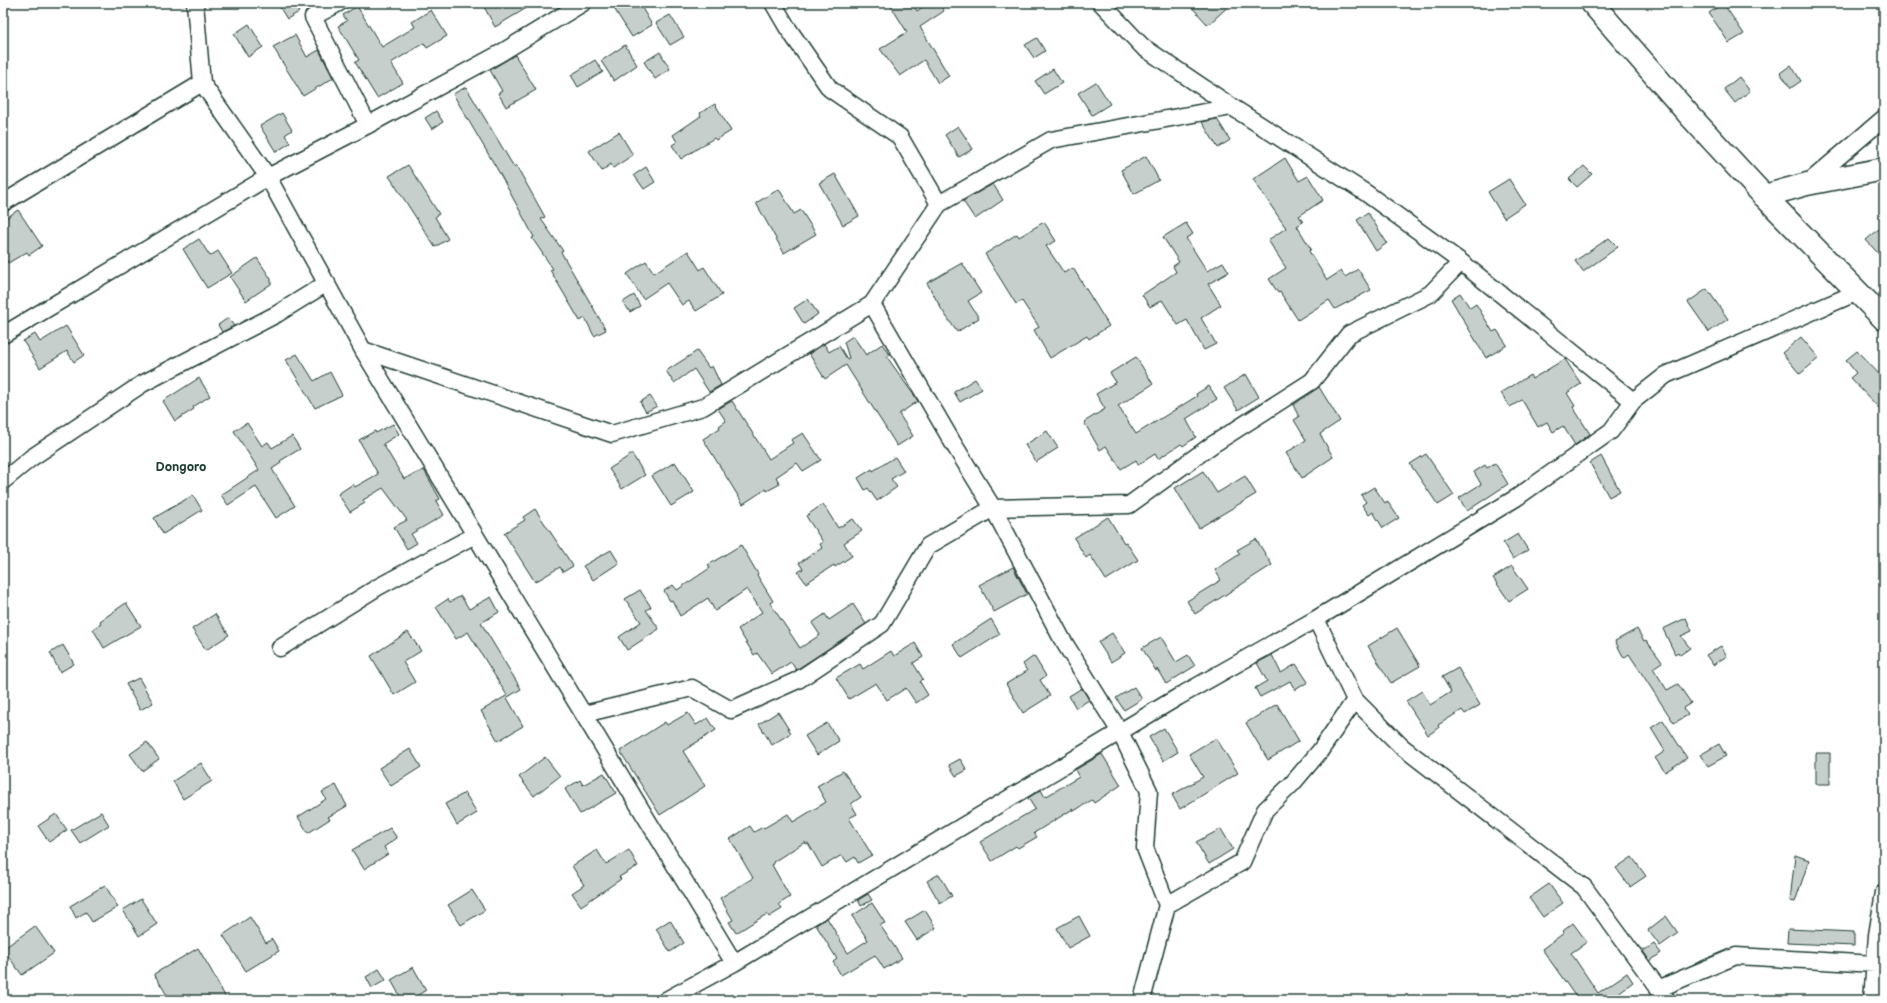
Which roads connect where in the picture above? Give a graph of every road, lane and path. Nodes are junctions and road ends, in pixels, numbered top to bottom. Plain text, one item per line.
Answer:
1 (195, 3) edge
2 (339, 3) edge
3 (583, 3) edge
4 (773, 3) edge
5 (1101, 3) edge
6 (1592, 3) edge
7 (202, 83) junction
8 (1232, 107) junction
9 (1884, 118) edge
10 (368, 125) junction
11 (1884, 168) edge
12 (268, 177) junction
13 (1807, 184) junction
14 (1764, 196) junction
15 (3, 203) edge
16 (938, 204) junction
17 (1461, 262) junction
18 (327, 283) junction
19 (1858, 292) junction
20 (872, 304) junction
21 (1884, 319) edge
22 (3, 335) edge
23 (363, 350) junction
24 (1633, 401) junction
25 (3, 481) edge
26 (993, 508) junction
27 (475, 535) junction
28 (1316, 619) junction
29 (280, 648) dead end
30 (1355, 700) junction
31 (584, 714) junction
32 (1120, 732) junction
33 (1884, 892) edge
34 (1167, 905) junction
35 (734, 962) junction
36 (1875, 964) junction
37 (1662, 994) edge
38 (666, 1000) edge
39 (1142, 1000) edge
40 (1872, 1000) edge

1 - 7 street
2 - 10 street
3 - 10 street
4 - 16 street
5 - 8 street
6 - 14 main road
7 - 12 street
7 - 15 street
8 - 16 street
8 - 17 street
9 - 13 street
10 - 12 street
11 - 13 main road
12 - 18 street
12 - 22 street
13 - 14 main road
14 - 19 main road
16 - 20 street
17 - 24 street
17 - 26 street
18 - 23 street
18 - 25 street
19 - 21 main road
19 - 24 street
20 - 23 street
20 - 26 street
23 - 27 street
24 - 28 street
26 - 31 street
26 - 32 street
27 - 29 street
27 - 31 street
28 - 30 street
28 - 32 street
30 - 34 street
30 - 37 street
31 - 35 street
32 - 34 street
32 - 35 street
33 - 36 street
34 - 39 street
35 - 38 street
36 - 37 street
36 - 40 street

